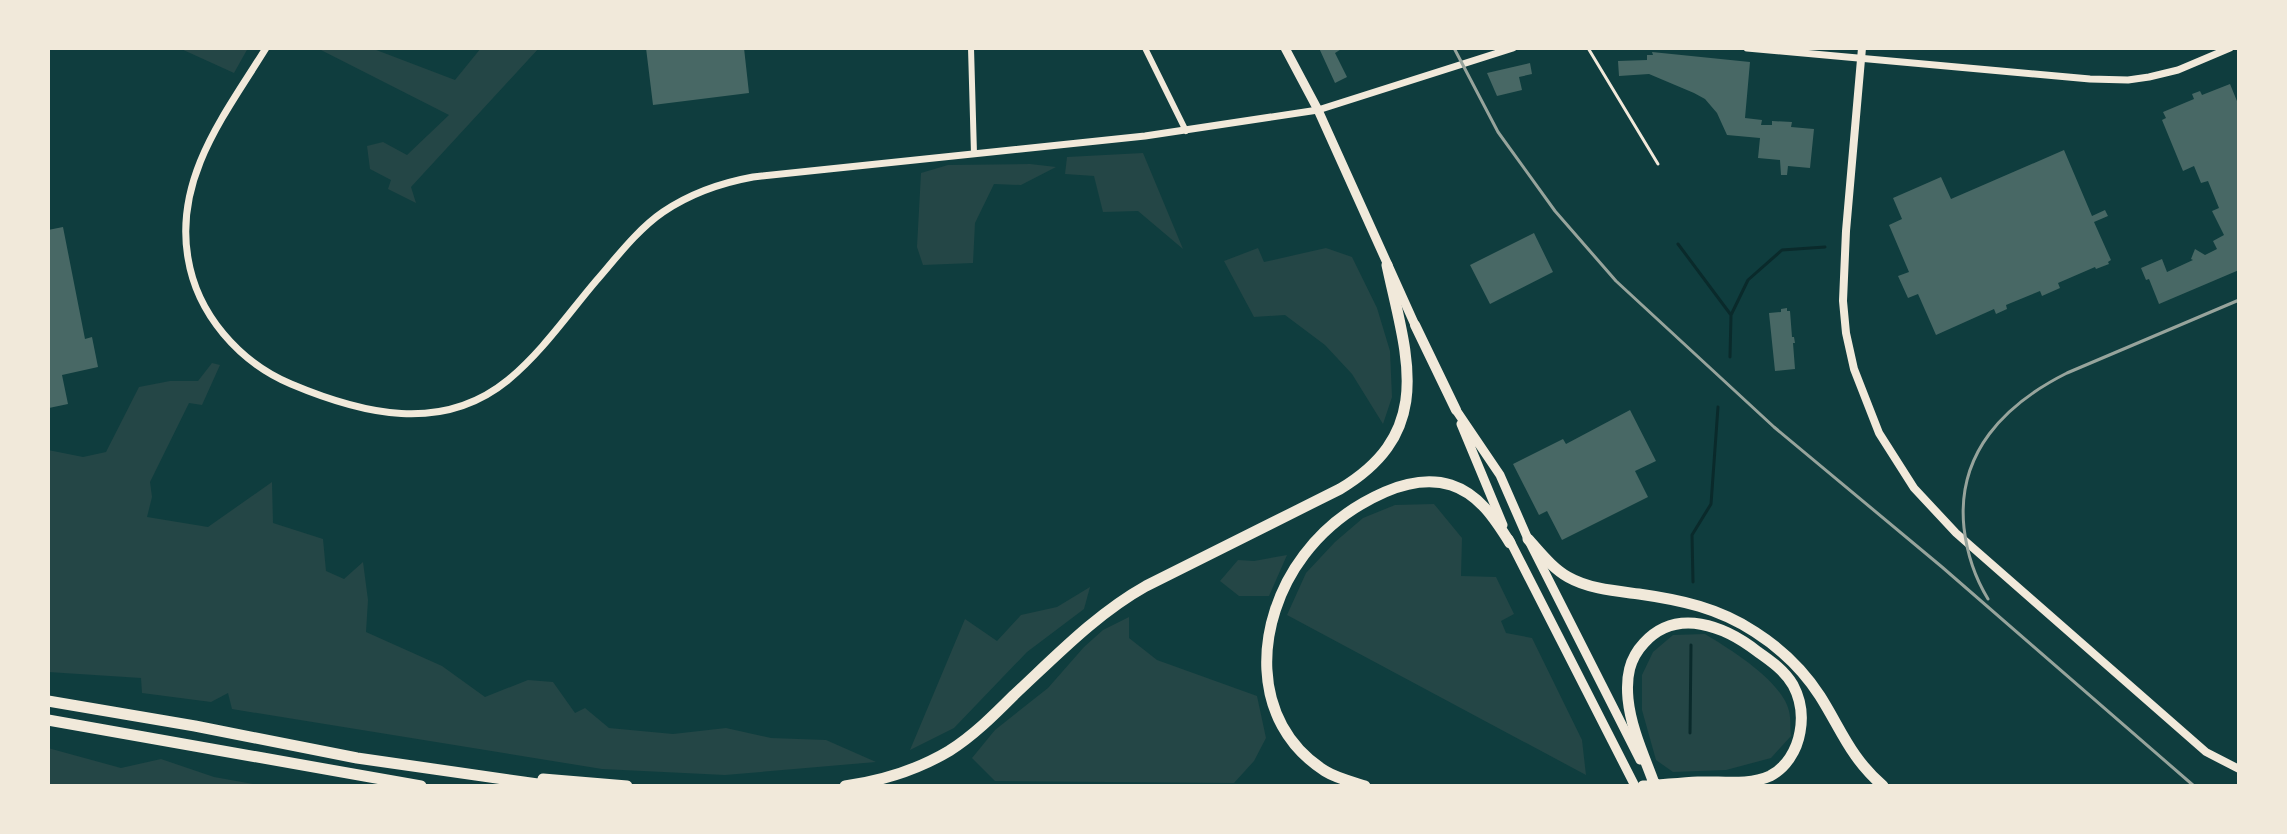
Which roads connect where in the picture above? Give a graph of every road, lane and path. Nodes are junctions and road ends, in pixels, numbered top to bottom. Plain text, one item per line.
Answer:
1 (266, 48) edge
2 (971, 48) edge
3 (1145, 48) edge
4 (1285, 48) edge
5 (1513, 48) edge
6 (1588, 48) edge
7 (1747, 48) edge
8 (2230, 48) edge
9 (1861, 52) edge
10 (1318, 110) junction
11 (1186, 131) junction
12 (974, 154) junction
13 (1658, 164) dead end
14 (1387, 265) junction
15 (1415, 325) joint
16 (1456, 410) junction
17 (1528, 539) junction
18 (1510, 543) junction
19 (48, 701) edge
20 (48, 720) edge
21 (2239, 769) edge
22 (494, 778) junction
23 (1676, 784) edge
24 (421, 786) edge
25 (552, 786) edge
26 (627, 786) edge
27 (845, 786) edge
28 (1365, 786) edge
29 (1635, 786) edge
30 (1643, 786) edge
31 (1654, 786) edge
32 (1883, 786) edge

1 - 12 street
2 - 12 street
3 - 11 street
4 - 10 main road
5 - 10 street
6 - 13 lane
7 - 9 street
8 - 9 street
9 - 21 main road
10 - 11 street
10 - 14 main road
11 - 12 street
14 - 15 main road
14 - 27 highway
15 - 16 highway
16 - 17 main road
16 - 18 main road
17 - 31 main road
17 - 32 highway
18 - 28 highway
18 - 29 main road
19 - 22 highway
20 - 24 highway
22 - 25 highway
22 - 26 highway
23 - 30 highway
23 - 31 highway

